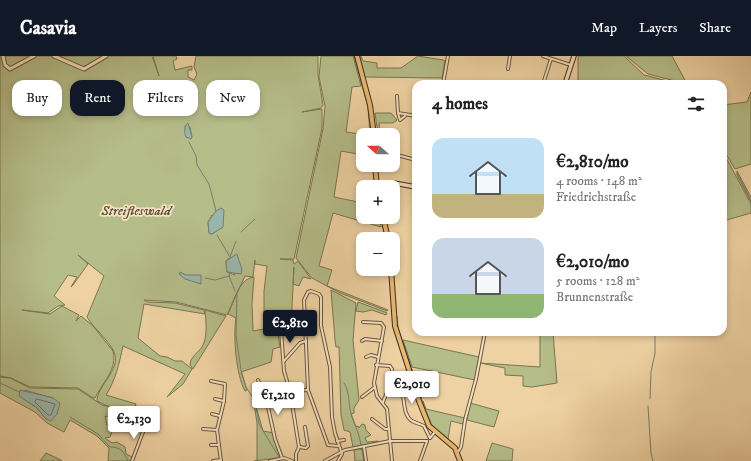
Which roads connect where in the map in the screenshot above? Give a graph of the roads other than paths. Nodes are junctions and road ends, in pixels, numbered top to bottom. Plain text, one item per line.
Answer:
1 (2, 56) edge
2 (34, 56) edge
3 (54, 56) edge
4 (106, 56) edge
5 (357, 56) edge
6 (448, 56) edge
7 (510, 56) edge
8 (543, 56) edge
9 (574, 56) edge
10 (551, 59) junction
11 (571, 65) junction
12 (508, 69) dead end
13 (444, 80) edge
14 (544, 80) edge
15 (566, 80) edge
16 (397, 96) dead end
17 (398, 113) junction
18 (405, 115) junction
19 (412, 116) edge
20 (373, 128) edge
21 (400, 156) edge
22 (412, 159) edge
23 (400, 184) edge
24 (403, 184) joint
25 (412, 186) edge
26 (392, 276) edge
27 (363, 322) dead end
28 (281, 330) dead end
29 (484, 336) edge
30 (306, 340) junction
31 (362, 341) dead end
32 (382, 341) junction
33 (378, 356) junction
34 (366, 357) dead end
35 (283, 362) junction
36 (376, 365) junction
37 (258, 380) dead end
38 (211, 381) dead end
39 (390, 381) junction
40 (375, 387) junction
41 (308, 390) junction
42 (290, 391) junction
43 (362, 397) dead end
44 (215, 399) dead end
45 (224, 401) junction
46 (383, 402) junction
47 (212, 414) dead end
48 (220, 416) junction
49 (372, 419) dead end
50 (146, 424) dead end
51 (305, 426) dead end
52 (203, 429) dead end
53 (389, 429) junction
54 (217, 430) junction
55 (435, 432) junction
56 (430, 438) junction
57 (344, 440) dead end
58 (337, 441) junction
59 (390, 441) junction
60 (427, 441) junction
61 (211, 445) dead end
62 (219, 445) junction
63 (338, 446) junction
64 (299, 447) junction
65 (364, 447) junction
66 (341, 451) junction
67 (458, 452) junction
68 (282, 458) junction
69 (132, 461) edge
70 (213, 461) edge
71 (221, 461) edge
72 (271, 461) edge
73 (292, 461) edge
74 (296, 461) edge
75 (325, 461) edge
76 (338, 461) edge
77 (366, 461) edge
78 (392, 461) edge
79 (420, 461) edge
80 (460, 461) edge

1 - 2 street
3 - 4 street
5 - 20 main road
6 - 13 street
7 - 12 street
8 - 10 street
9 - 11 main road
10 - 11 street
10 - 14 street
11 - 15 main road
16 - 17 street
17 - 18 street
17 - 18 street
18 - 19 street
21 - 22 street
23 - 24 main road
24 - 25 main road
26 - 55 main road
27 - 32 street
28 - 35 street
29 - 67 street
30 - 35 street
30 - 41 street
30 - 58 street
31 - 32 street
32 - 33 street
33 - 34 street
33 - 36 street
35 - 42 street
36 - 39 street
36 - 40 street
37 - 68 street
38 - 45 street
39 - 46 street
39 - 56 street
40 - 43 street
40 - 46 street
41 - 42 street
41 - 63 street
42 - 64 street
44 - 45 street
45 - 48 street
46 - 53 street
47 - 48 street
48 - 54 street
49 - 53 street
50 - 69 street
51 - 64 street
52 - 54 street
53 - 59 street
54 - 62 street
55 - 56 street
55 - 67 main road
56 - 60 street
57 - 58 street
58 - 63 street
59 - 60 street
59 - 65 street
59 - 78 street
60 - 79 street
61 - 62 street
62 - 71 street
63 - 66 street
64 - 74 street
65 - 66 street
65 - 77 street
66 - 75 street
66 - 76 street
67 - 80 main road
68 - 72 street
68 - 73 street
70 - 71 street

